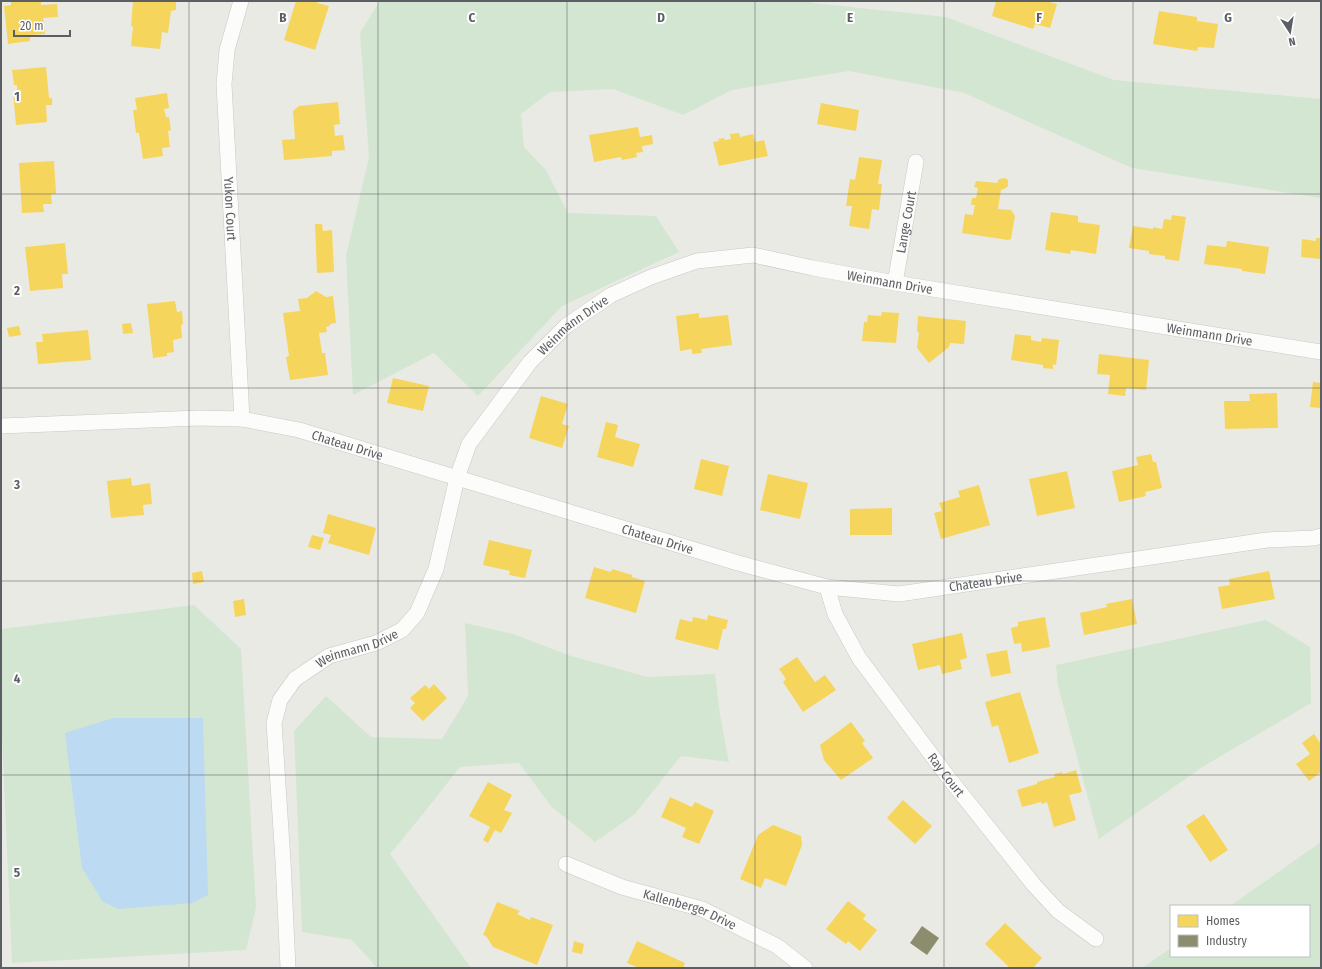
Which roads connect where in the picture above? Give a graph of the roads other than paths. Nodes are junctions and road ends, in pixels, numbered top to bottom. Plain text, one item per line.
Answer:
1 (241, 1) edge
2 (916, 162) dead end
3 (895, 283) junction
4 (1321, 352) edge
5 (242, 419) junction
6 (1, 426) edge
7 (457, 478) junction
8 (1319, 541) edge
9 (827, 587) junction
10 (566, 864) dead end
11 (1096, 939) dead end
12 (288, 968) edge
13 (805, 968) edge

1 - 5 street, Yukon Court
2 - 3 street, Lange Court
3 - 4 street, Weinmann Drive
3 - 7 street, Weinmann Drive
5 - 6 street, Chateau Drive
5 - 7 street, Chateau Drive
7 - 9 street, Chateau Drive
7 - 12 street, Weinmann Drive
8 - 9 street, Chateau Drive
9 - 11 street, Ray Court
10 - 13 street, Kallenberger Drive

